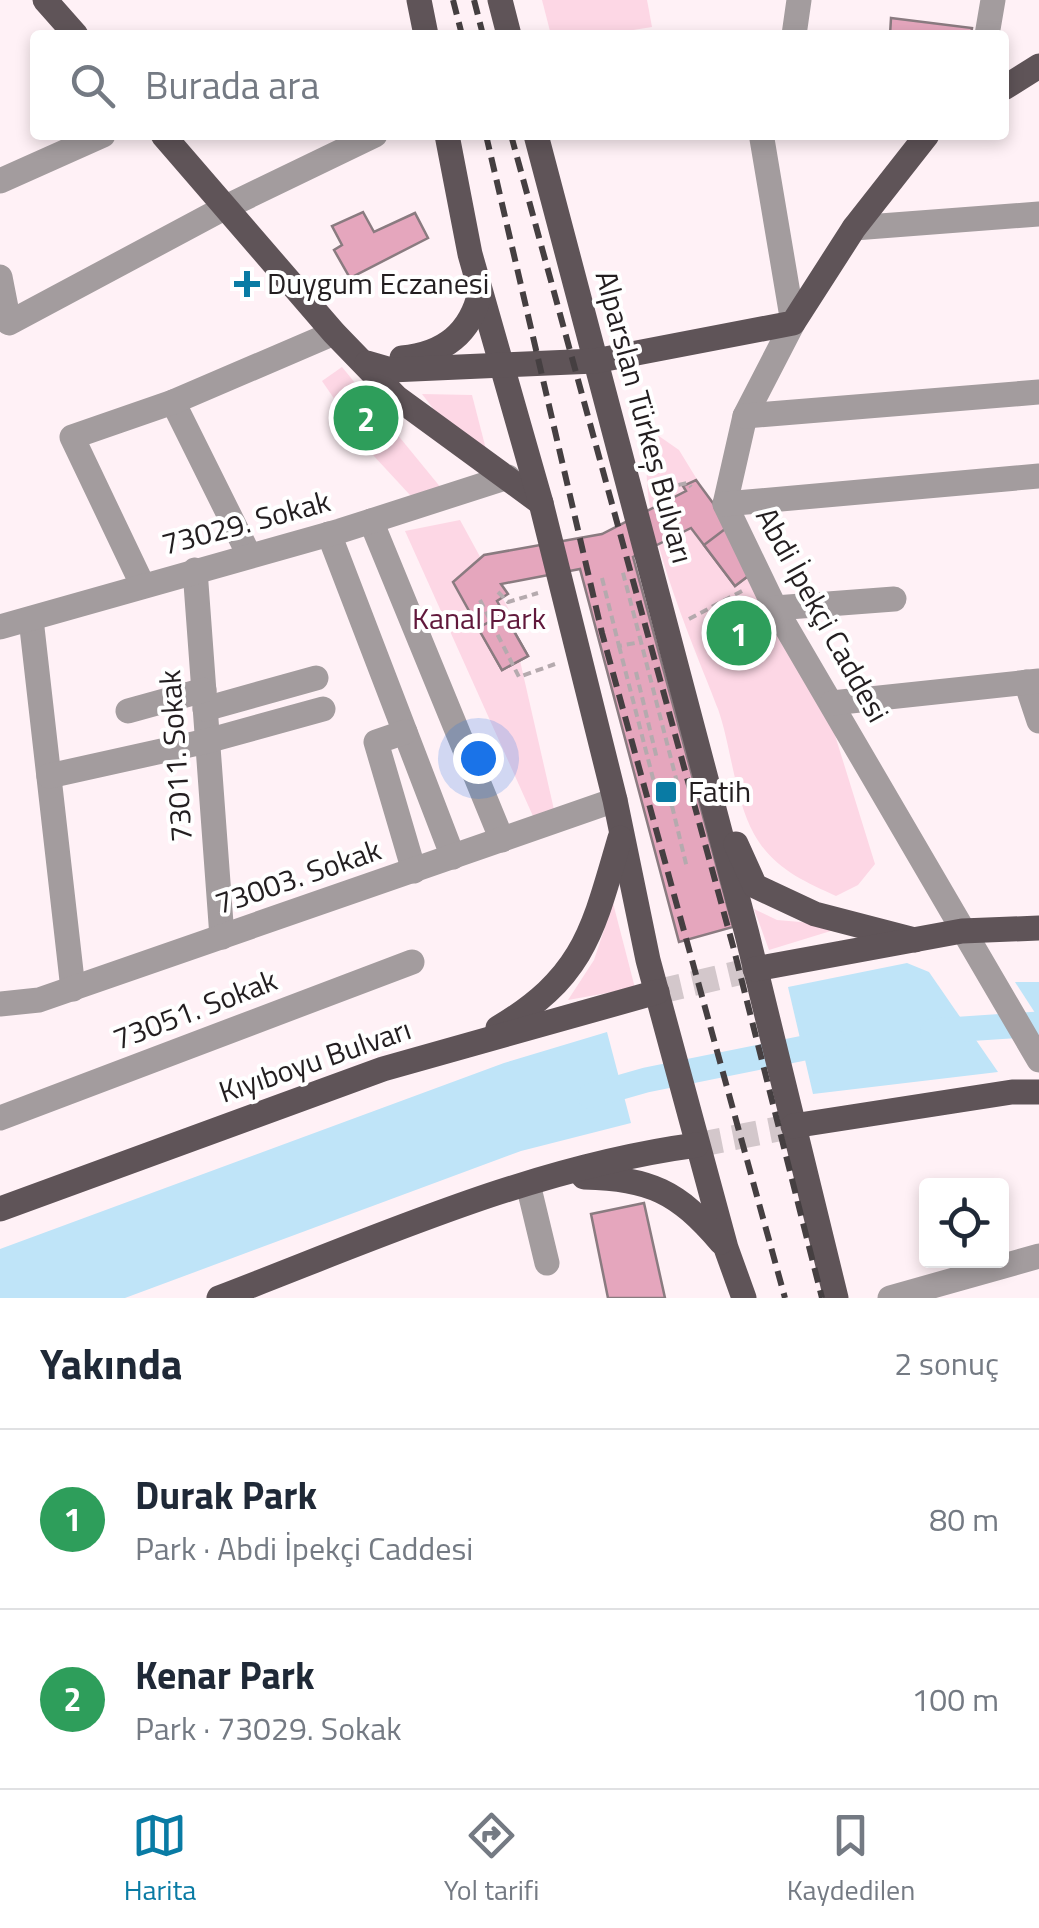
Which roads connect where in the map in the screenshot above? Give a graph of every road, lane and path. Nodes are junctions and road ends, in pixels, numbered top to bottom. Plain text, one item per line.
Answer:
1 (45, 0) edge
2 (409, 0) edge
3 (419, 0) edge
4 (500, 0) edge
5 (800, 0) edge
6 (993, 0) edge
7 (72, 30) edge
8 (424, 30) edge
9 (425, 30) edge
10 (508, 30) edge
11 (795, 30) edge
12 (988, 30) edge
13 (1039, 66) edge
14 (1009, 85) edge
15 (92, 140) edge
16 (167, 140) edge
17 (365, 140) edge
18 (447, 140) edge
19 (537, 140) edge
20 (762, 140) edge
21 (923, 140) edge
22 (0, 181) edge
23 (226, 207) junction
24 (1039, 214) edge
25 (854, 228) junction
26 (0, 277) edge
27 (480, 292) junction
28 (793, 324) junction
29 (334, 333) junction
30 (595, 361) junction
31 (368, 363) junction
32 (500, 366) junction
33 (1039, 392) edge
34 (172, 402) junction
35 (744, 416) junction
36 (1039, 476) edge
37 (508, 477) junction
38 (691, 487) dead end
39 (631, 494) junction
40 (541, 504) junction
41 (724, 504) junction
42 (371, 521) junction
43 (329, 534) junction
44 (249, 556) junction
45 (622, 569) dead end
46 (195, 570) junction
47 (602, 578) dead end
48 (756, 584) dead end
49 (143, 586) junction
50 (560, 587) junction
51 (498, 592) dead end
52 (894, 598) dead end
53 (480, 600) dead end
54 (775, 608) junction
55 (31, 620) junction
56 (0, 627) edge
57 (667, 631) junction
58 (641, 642) junction
59 (620, 646) junction
60 (576, 656) junction
61 (636, 672) dead end
62 (316, 678) dead end
63 (651, 681) junction
64 (1032, 681) edge
65 (639, 684) junction
66 (630, 687) junction
67 (204, 699) junction
68 (832, 703) junction
69 (323, 709) dead end
70 (128, 711) dead end
71 (1039, 721) edge
72 (406, 732) junction
73 (208, 741) junction
74 (658, 759) dead end
75 (49, 776) junction
76 (706, 776) junction
77 (614, 800) junction
78 (672, 806) junction
79 (622, 834) junction
80 (502, 840) junction
81 (454, 857) junction
82 (687, 868) dead end
83 (414, 871) junction
84 (959, 925) junction
85 (1039, 928) edge
86 (222, 938) junction
87 (914, 940) junction
88 (412, 962) dead end
89 (755, 968) junction
90 (73, 989) junction
91 (657, 992) junction
92 (0, 1004) edge
93 (470, 1044) junction
94 (1039, 1060) edge
95 (1039, 1092) edge
96 (0, 1118) edge
97 (793, 1126) junction
98 (697, 1145) junction
99 (559, 1176) junction
100 (528, 1184) junction
101 (0, 1208) edge
102 (726, 1248) junction
103 (1039, 1256) edge
104 (547, 1263) dead end
105 (219, 1298) edge
106 (744, 1298) edge
107 (836, 1298) edge
108 (890, 1298) edge

1 - 7 main road
2 - 8 main road
3 - 9 main road
4 - 10 main road
5 - 11 street
6 - 12 street
13 - 14 main road
15 - 22 street
16 - 23 main road
17 - 23 street
18 - 27 main road
19 - 30 main road, Alparslan Türkeş Bulvarı
20 - 28 street
21 - 25 main road, Abdi İpekçi Caddesi
23 - 26 street
23 - 29 main road
24 - 25 street
25 - 28 main road, Abdi İpekçi Caddesi
27 - 31 main road
27 - 32 main road
28 - 30 main road
28 - 35 street, Abdi İpekçi Caddesi
29 - 31 main road
29 - 34 street
30 - 32 main road
30 - 39 main road, Alparslan Türkeş Bulvarı
31 - 32 main road
31 - 37 main road
32 - 40 main road
33 - 35 street
34 - 44 street
34 - 49 street
35 - 41 street, Abdi İpekçi Caddesi
36 - 41 street
37 - 40 main road
37 - 42 street, 73029. Sokak
38 - 39 path
39 - 57 main road, Alparslan Türkeş Bulvarı
40 - 50 main road
41 - 54 street, Abdi İpekçi Caddesi
42 - 43 street, 73029. Sokak
42 - 80 street
43 - 44 street, 73029. Sokak
43 - 72 street
44 - 46 street, 73029. Sokak
45 - 58 path
46 - 49 street, 73029. Sokak
46 - 67 street, 73011. Sokak
47 - 59 path
48 - 57 path
49 - 55 street, 73029. Sokak
50 - 51 path
50 - 60 main road
52 - 54 street
53 - 60 path
54 - 68 street, Abdi İpekçi Caddesi
55 - 56 street, 73029. Sokak
55 - 75 street
57 - 76 main road, Alparslan Türkeş Bulvarı
58 - 59 path
58 - 63 path
59 - 66 path
60 - 77 main road
61 - 65 path
62 - 67 street
63 - 65 path
63 - 78 path
64 - 68 street
64 - 71 street
65 - 66 path
65 - 74 path
66 - 78 path
67 - 70 street
67 - 73 street, 73011. Sokak
68 - 84 street, Abdi İpekçi Caddesi
69 - 73 street
72 - 81 street
72 - 83 street
73 - 75 street
73 - 86 street, 73011. Sokak
75 - 90 street
76 - 87 main road
76 - 89 main road, Alparslan Türkeş Bulvarı
77 - 79 main road
77 - 80 street, 73003. Sokak
78 - 82 path
79 - 91 main road
79 - 93 main road
80 - 81 street, 73003. Sokak
81 - 83 street, 73003. Sokak
83 - 86 street, 73003. Sokak
84 - 85 main road
84 - 87 main road
84 - 94 street, Abdi İpekçi Caddesi
86 - 90 street, 73003. Sokak
87 - 89 main road
88 - 96 street, 73051. Sokak
89 - 97 main road, Alparslan Türkeş Bulvarı
90 - 92 street, 73003. Sokak
91 - 93 main road, Kıyıboyu Bulvarı
91 - 98 main road
93 - 101 main road, Kıyıboyu Bulvarı
95 - 97 main road
97 - 107 main road, Alparslan Türkeş Bulvarı
98 - 99 main road
98 - 102 main road
99 - 100 main road
99 - 102 main road
100 - 104 street
100 - 105 main road
102 - 106 main road
103 - 108 street

